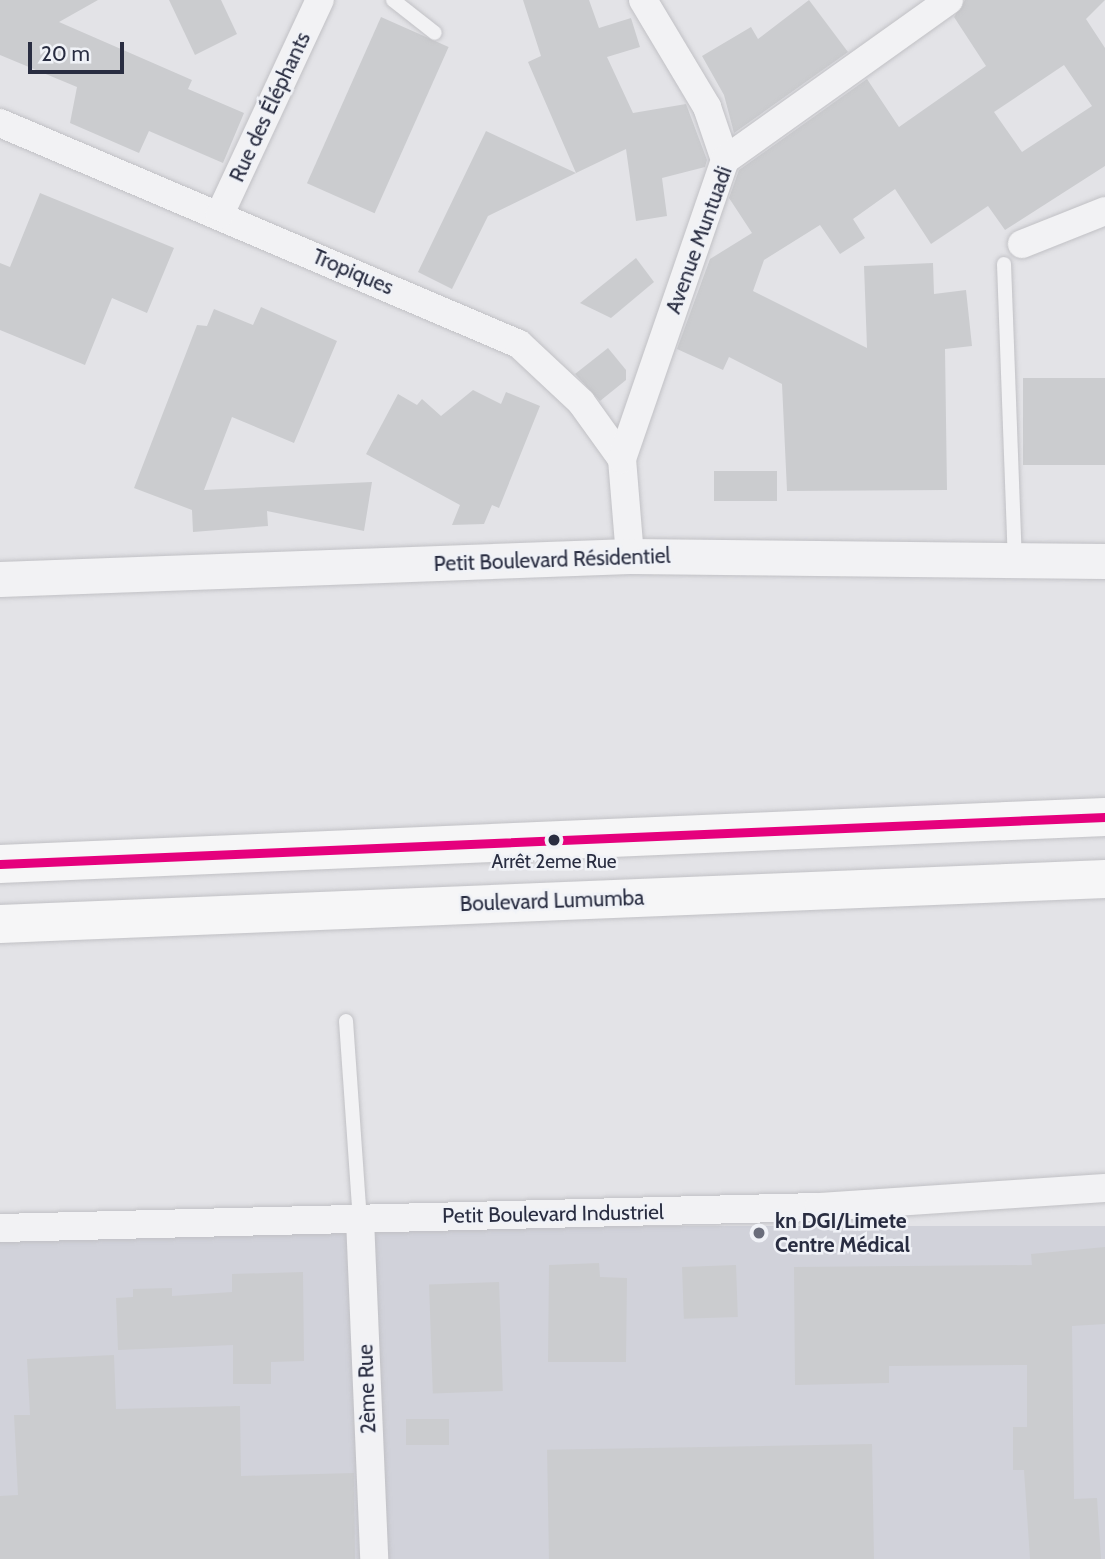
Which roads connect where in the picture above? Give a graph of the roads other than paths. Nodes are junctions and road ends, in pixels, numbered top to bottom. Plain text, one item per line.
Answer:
1 (320, 0) edge
2 (393, 0) edge
3 (643, 0) edge
4 (949, 0) edge
5 (435, 33) dead end
6 (0, 123) edge
7 (726, 160) junction
8 (1105, 211) edge
9 (220, 214) junction
10 (1013, 254) joint
11 (622, 459) junction
12 (630, 556) junction
13 (1015, 560) junction
14 (1105, 561) edge
15 (0, 579) edge
16 (1105, 817) edge
17 (0, 864) edge
18 (1105, 879) edge
19 (0, 924) edge
20 (346, 1020) dead end
21 (1105, 1188) edge
22 (360, 1219) junction
23 (0, 1228) edge
24 (374, 1559) edge

1 - 9 street, Rue des Éléphants
2 - 5 lane
3 - 7 street
4 - 7 street, Avenue Muntuadi
6 - 9 street, Tropiques
7 - 11 street, Avenue Muntuadi
8 - 10 street
9 - 11 street, Tropiques
10 - 13 lane
11 - 12 street
12 - 13 street, Petit Boulevard Résidentiel
12 - 15 street, Petit Boulevard Résidentiel
13 - 14 street, Petit Boulevard Résidentiel
16 - 17 highway
18 - 19 highway, Boulevard Lumumba
20 - 22 lane
21 - 22 street, Petit Boulevard Industriel
22 - 23 street, Petit Boulevard Industriel
22 - 24 street, 2ème Rue

